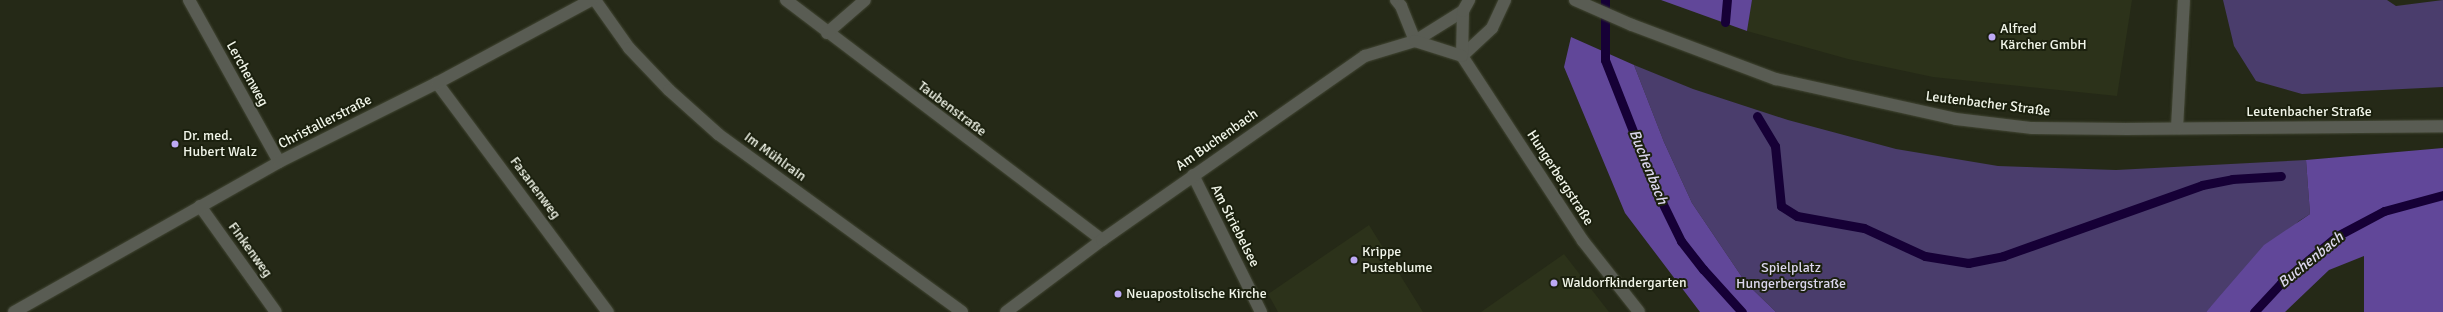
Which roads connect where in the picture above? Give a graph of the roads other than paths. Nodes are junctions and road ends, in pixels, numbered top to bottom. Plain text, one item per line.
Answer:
1 (190, 0) edge
2 (591, 0) edge
3 (595, 0) edge
4 (786, 0) edge
5 (865, 0) edge
6 (1469, 0) edge
7 (1505, 0) edge
8 (1575, 0) edge
9 (2184, 0) edge
10 (1399, 3) edge
11 (1463, 11) junction
12 (827, 34) junction
13 (1414, 41) junction
14 (1462, 56) junction
15 (437, 83) junction
16 (2443, 126) edge
17 (2177, 128) junction
18 (279, 162) junction
19 (1193, 175) junction
20 (200, 206) junction
21 (1102, 240) junction
22 (14, 312) edge
23 (276, 312) edge
24 (608, 312) edge
25 (962, 312) edge
26 (1006, 312) edge
27 (1261, 312) edge
28 (1639, 312) edge

1 - 18 street, Lerchenweg
2 - 15 street, Christallerstraße
3 - 25 street, Im Mühlrain
4 - 12 street, Taubenstraße
5 - 12 street
6 - 11 street
7 - 14 street
8 - 17 street, Leutenbacher Straße
9 - 17 street
10 - 13 street
11 - 13 street, Am Buchenbach
11 - 14 street
12 - 21 street, Taubenstraße
13 - 14 street
13 - 19 street, Am Buchenbach
14 - 28 street, Hungerbergstraße
15 - 18 street, Christallerstraße
15 - 24 street, Fasanenweg
16 - 17 street, Leutenbacher Straße
18 - 20 street, Christallerstraße
19 - 21 street, Am Buchenbach
19 - 27 street, Am Striebelsee
20 - 22 street, Christallerstraße
20 - 23 street, Finkenweg
21 - 26 street, Am Buchenbach

